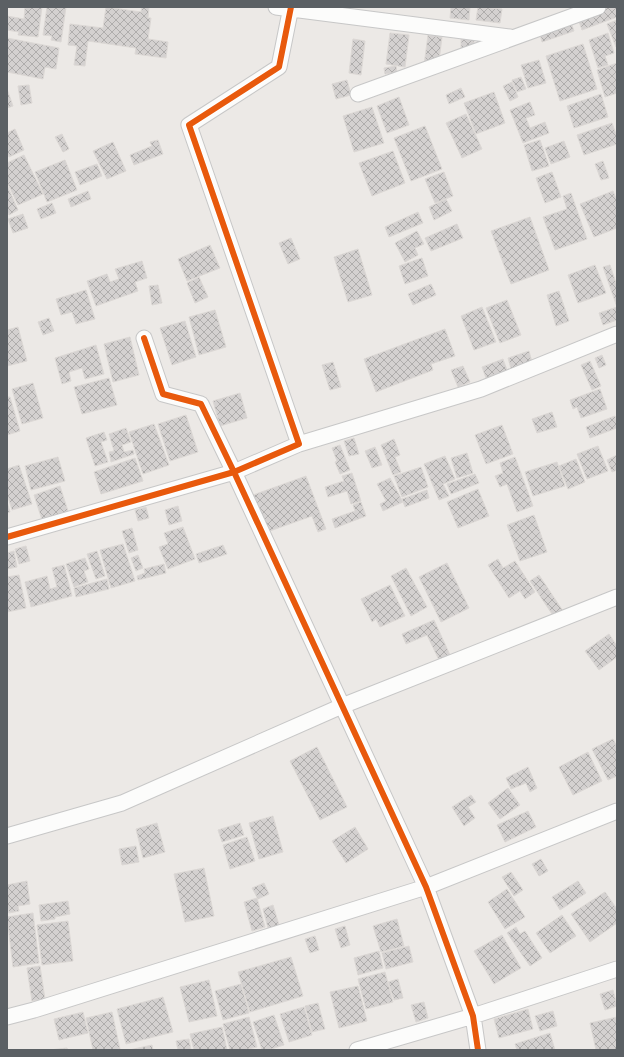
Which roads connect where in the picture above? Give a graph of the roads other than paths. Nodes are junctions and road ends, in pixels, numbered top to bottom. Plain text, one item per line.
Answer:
1 (598, 7) edge
2 (286, 8) edge
3 (513, 38) junction
4 (358, 94) dead end
5 (617, 334) edge
6 (144, 338) dead end
7 (299, 444) junction
8 (234, 472) junction
9 (7, 537) edge
10 (617, 597) edge
11 (342, 706) junction
12 (617, 811) edge
13 (7, 836) edge
14 (426, 887) junction
15 (617, 969) edge
16 (473, 1016) junction
17 (7, 1017) edge
18 (357, 1050) edge
19 (478, 1050) edge

1 - 3 street
2 - 3 street
2 - 7 street
3 - 4 street
5 - 7 street
6 - 8 street
7 - 8 street
8 - 9 street
8 - 11 street
10 - 11 street
11 - 13 street
11 - 14 street
12 - 14 street
14 - 16 street
14 - 17 street
15 - 16 street
16 - 18 street
16 - 19 street

